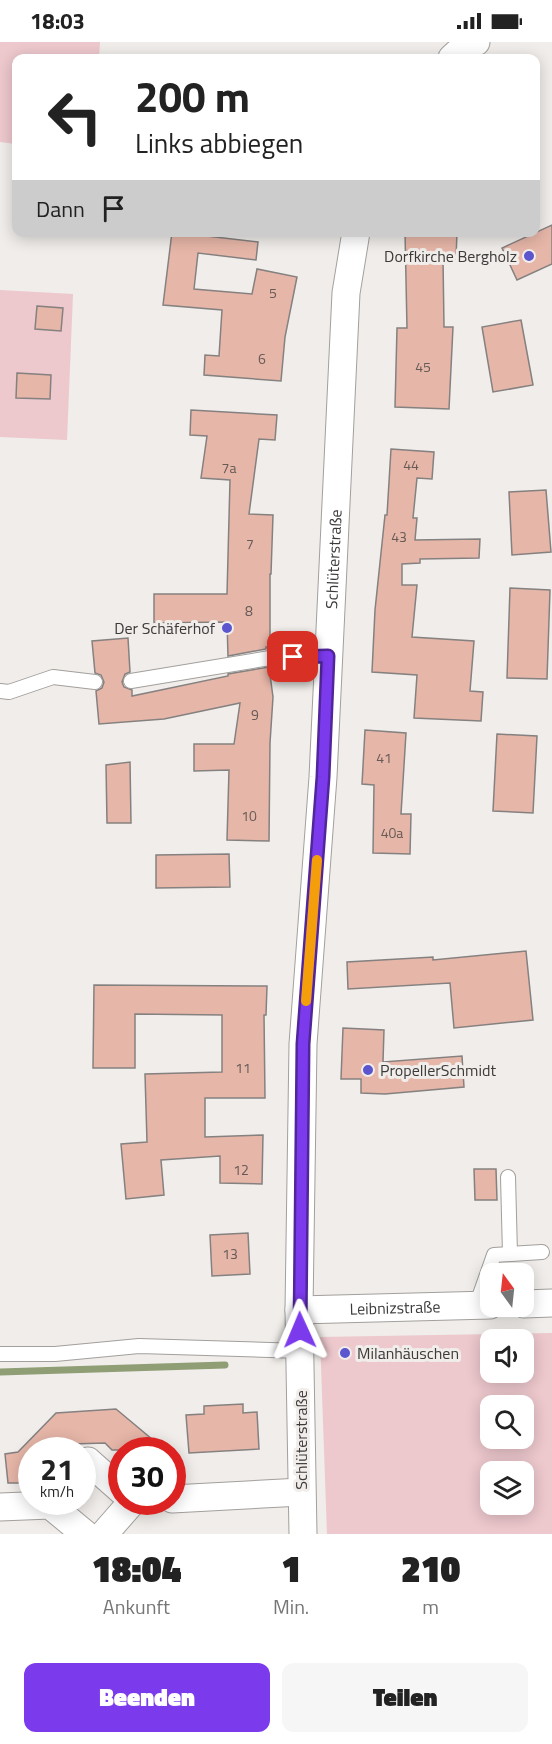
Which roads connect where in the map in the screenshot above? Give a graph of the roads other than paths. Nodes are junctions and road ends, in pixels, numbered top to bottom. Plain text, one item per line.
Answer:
1 (476, 42) edge
2 (456, 54) edge
3 (355, 237) edge
4 (328, 656) junction
5 (131, 681) dead end
6 (95, 682) dead end
7 (0, 691) edge
8 (508, 1177) dead end
9 (542, 1252) dead end
10 (510, 1254) junction
11 (492, 1263) edge
12 (552, 1303) edge
13 (534, 1304) edge
14 (480, 1305) edge
15 (300, 1310) junction
16 (301, 1351) junction
17 (0, 1354) edge
18 (96, 1468) edge
19 (108, 1479) edge
20 (301, 1492) junction
21 (186, 1498) edge
22 (18, 1506) edge
23 (0, 1507) edge
24 (64, 1515) edge
25 (121, 1515) edge
26 (85, 1534) edge
27 (104, 1534) edge
28 (303, 1534) edge

1 - 2 street
3 - 4 street, Schlüterstraße
4 - 5 lane
4 - 15 street, Schlüterstraße
6 - 7 lane
8 - 10 lane
9 - 10 lane
10 - 11 lane
12 - 13 street
14 - 15 street, Leibnizstraße
15 - 16 street, Schlüterstraße
16 - 17 lane
16 - 20 street, Schlüterstraße
18 - 19 street
20 - 21 street
20 - 28 street, Schlüterstraße
22 - 23 street
24 - 26 street
25 - 27 street

